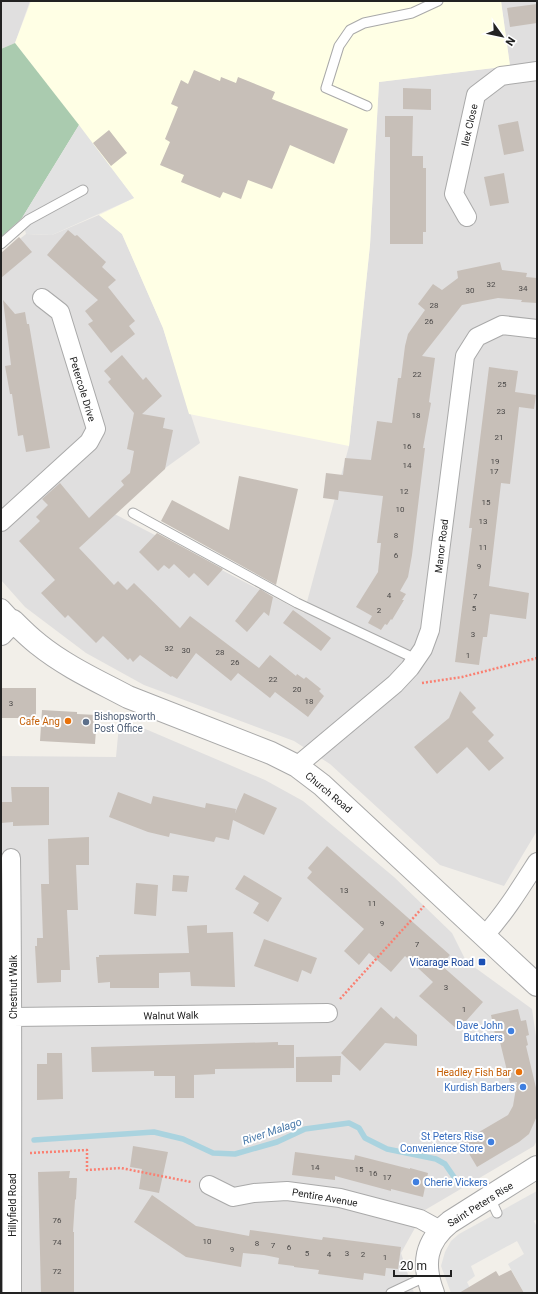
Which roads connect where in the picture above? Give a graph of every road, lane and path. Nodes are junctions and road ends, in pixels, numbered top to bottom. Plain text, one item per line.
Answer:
1 (438, 1) edge
2 (537, 71) edge
3 (367, 106) dead end
4 (83, 190) dead end
5 (467, 218) dead end
6 (1, 244) edge
7 (42, 298) dead end
8 (537, 329) edge
9 (134, 513) dead end
10 (1, 522) edge
11 (5, 621) edge
12 (537, 658) edge
13 (416, 659) junction
14 (402, 677) junction
15 (297, 766) junction
16 (11, 858) dead end
17 (537, 862) edge
18 (437, 891) junction
19 (485, 935) junction
20 (537, 985) edge
21 (328, 1013) joint
22 (13, 1017) junction
23 (6, 1116) edge
24 (12, 1154) junction
25 (537, 1167) edge
26 (210, 1185) joint
27 (440, 1230) junction
28 (430, 1284) edge
29 (12, 1293) edge
30 (391, 1293) edge

1 - 3 lane
2 - 5 street, Ilex Close
4 - 6 lane
7 - 10 street, Petercole Drive
8 - 13 street, Manor Road
9 - 13 lane
11 - 15 street, Church Road
12 - 14 path
13 - 14 street, Manor Road
14 - 15 street, Manor Road
15 - 18 street, Church Road
16 - 22 street, Chestnut Walk
17 - 19 street
18 - 19 street, Church Road
18 - 21 path
19 - 20 street, Church Road
21 - 22 street, Walnut Walk
22 - 23 street, Chestnut Walk
23 - 24 street, Hillyfield Road
24 - 26 path
24 - 29 street, Hillyfield Road
25 - 27 street, Saint Peters Rise
26 - 27 street, Pentire Avenue
27 - 28 street, Saint Peters Rise
28 - 30 lane

